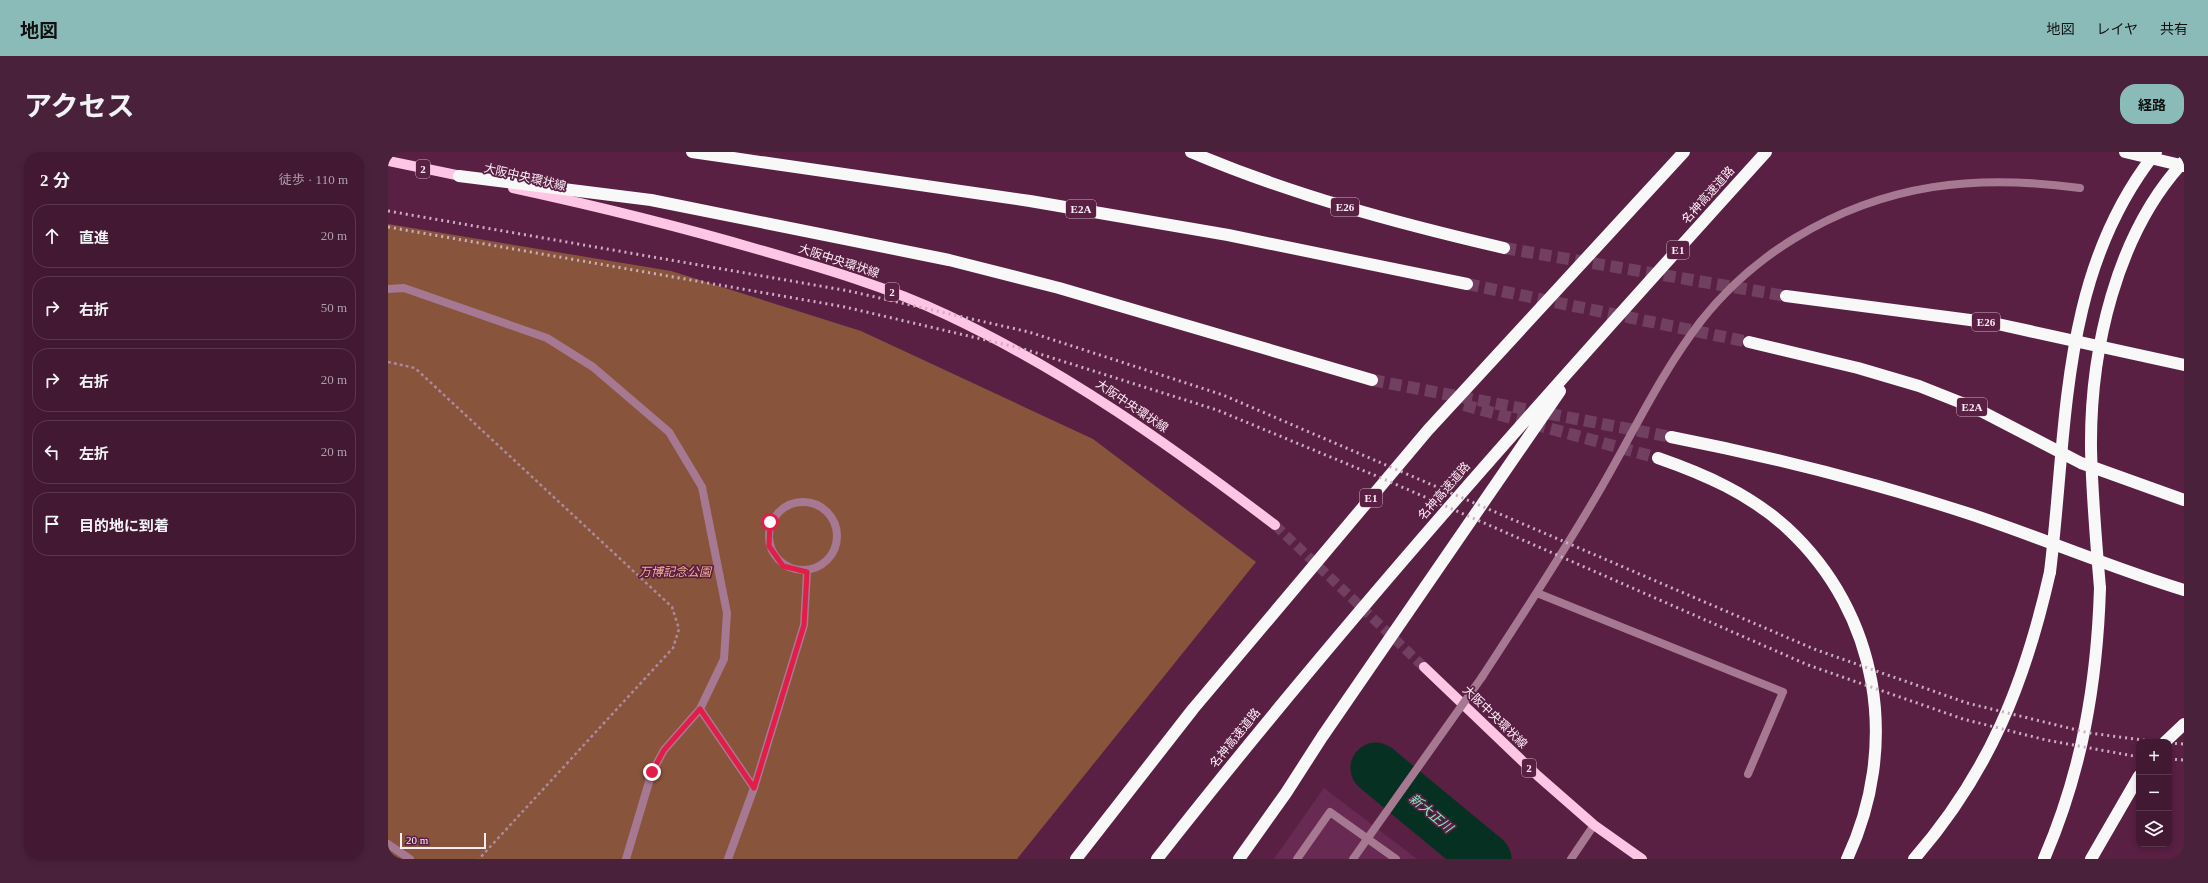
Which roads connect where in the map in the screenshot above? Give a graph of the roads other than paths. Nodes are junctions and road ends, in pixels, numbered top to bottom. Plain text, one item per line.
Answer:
1 (692, 152) edge
2 (1191, 152) edge
3 (1684, 152) edge
4 (1766, 152) edge
5 (2125, 152) edge
6 (2156, 152) edge
7 (388, 161) edge
8 (2184, 161) edge
9 (2184, 166) edge
10 (459, 176) junction
11 (2080, 188) dead end
12 (1504, 248) tunnel mouth
13 (1467, 284) tunnel mouth
14 (388, 289) edge
15 (1786, 296) tunnel mouth
16 (1749, 342) tunnel mouth
17 (1590, 347) junction
18 (2184, 365) edge
19 (1372, 380) tunnel mouth
20 (1671, 437) tunnel mouth
21 (1658, 458) tunnel mouth
22 (2184, 500) edge
23 (1275, 525) tunnel mouth
24 (807, 572) junction
25 (2184, 590) edge
26 (1537, 593) junction
27 (1424, 667) tunnel mouth
28 (700, 709) junction
29 (2184, 724) edge
30 (2168, 739) edge
31 (1748, 774) dead end
32 (2136, 781) edge
33 (754, 788) junction
34 (1594, 825) junction
35 (388, 844) edge
36 (410, 859) edge
37 (626, 859) edge
38 (728, 859) edge
39 (1076, 859) edge
40 (1157, 859) edge
41 (1239, 859) edge
42 (1298, 859) edge
43 (1353, 859) edge
44 (1396, 859) edge
45 (1571, 859) edge
46 (1642, 859) edge
47 (1847, 859) edge
48 (1914, 859) edge
49 (2044, 859) edge
50 (2091, 859) edge

1 - 13 highway, E2A
2 - 12 highway, E26
3 - 39 highway, E1
4 - 17 highway, 名神高速道路 / E1
5 - 9 highway
6 - 48 highway, bridge
7 - 10 main road, 大阪中央環状線 / 2
8 - 49 highway, bridge
10 - 19 highway
10 - 23 main road, 大阪中央環状線 / 2
11 - 26 street
14 - 28 street
15 - 18 highway, E26
16 - 22 highway, E2A
17 - 40 highway, 名神高速道路 / E1
17 - 41 highway
20 - 25 highway
21 - 47 highway
24 - 24 street
24 - 33 street
26 - 31 street
26 - 43 street, bridge
27 - 34 main road, 大阪中央環状線 / 2
28 - 33 street
28 - 37 street
29 - 30 highway
32 - 50 highway
33 - 38 street
34 - 45 street
34 - 46 main road, 大阪中央環状線 / 2
35 - 36 street
42 - 44 street

